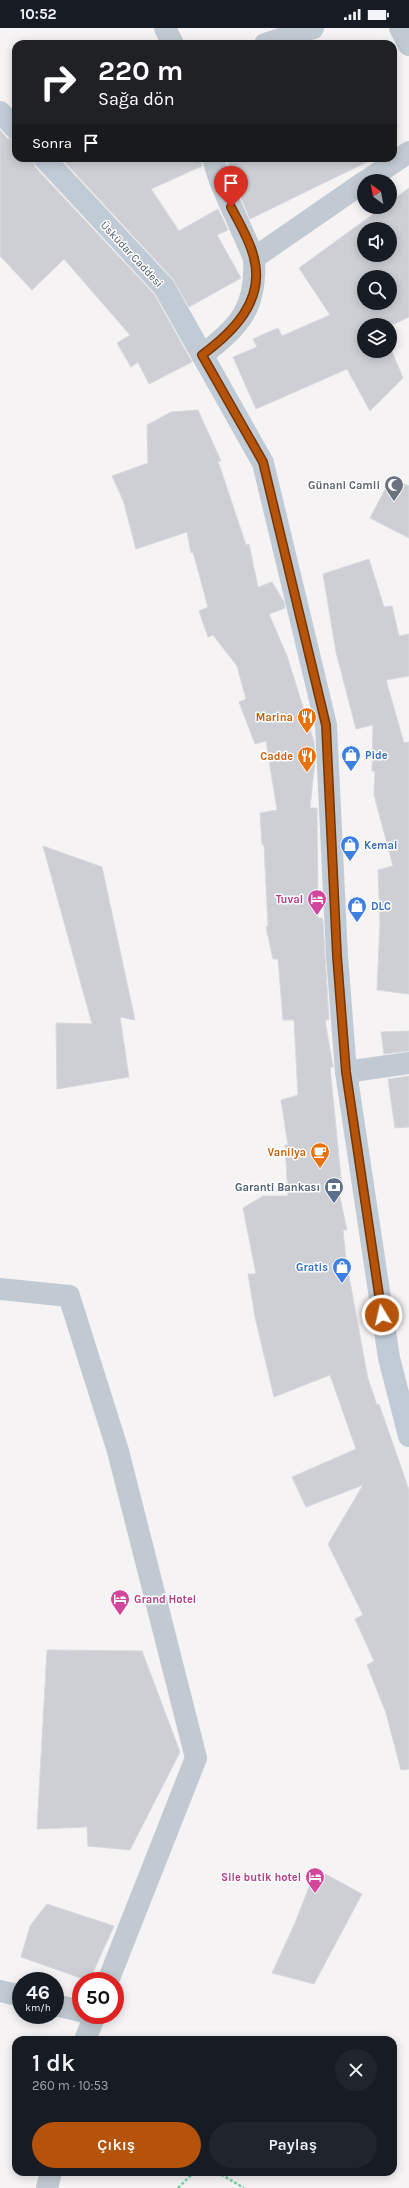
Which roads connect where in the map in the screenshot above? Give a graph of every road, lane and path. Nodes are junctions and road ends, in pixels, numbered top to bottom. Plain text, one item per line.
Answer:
1 (165, 28) edge
2 (313, 28) edge
3 (400, 28) edge
4 (171, 40) edge
5 (277, 40) edge
6 (409, 44) edge
7 (0, 112) edge
8 (12, 125) edge
9 (409, 152) edge
10 (397, 160) edge
11 (48, 162) edge
12 (214, 162) edge
13 (394, 162) edge
14 (377, 174) edge
15 (357, 187) edge
16 (254, 258) junction
17 (202, 355) junction
18 (409, 1063) edge
19 (346, 1072) junction
20 (0, 1289) edge
21 (409, 1436) edge
22 (112, 1972) edge
23 (0, 1991) edge
24 (12, 1994) edge
25 (91, 2024) edge
26 (87, 2036) edge
27 (50, 2176) edge
28 (190, 2176) edge
29 (223, 2176) edge
30 (47, 2188) edge
31 (178, 2188) edge
32 (244, 2188) edge

1 - 4 street
2 - 5 street
3 - 6 street
7 - 8 main road
9 - 10 street
11 - 17 main road, Üsküdar Caddesi
12 - 16 street
13 - 14 street
15 - 16 street
16 - 17 street
17 - 19 main road, Üsküdar Caddesi
18 - 19 street
19 - 21 main road, Üsküdar Caddesi
20 - 22 street
23 - 24 street
25 - 26 street
27 - 30 street
28 - 31 path
29 - 32 path

